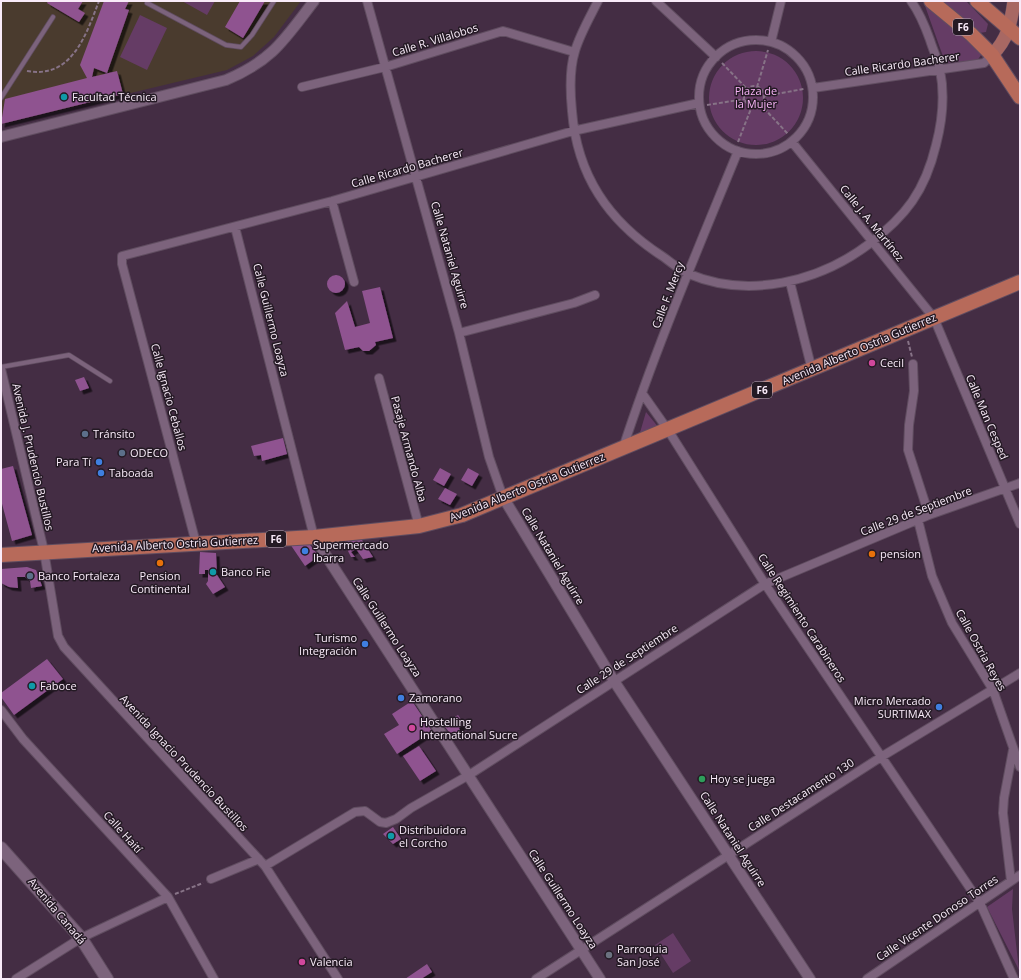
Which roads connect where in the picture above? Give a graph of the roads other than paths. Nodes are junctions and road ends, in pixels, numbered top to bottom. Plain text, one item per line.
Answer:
1 (274, 1) edge
2 (314, 1) edge
3 (366, 1) edge
4 (598, 1) edge
5 (656, 1) edge
6 (781, 1) edge
7 (911, 1) edge
8 (931, 1) edge
9 (977, 1) edge
10 (1014, 1) edge
11 (147, 3) dead end
12 (53, 17) dead end
13 (1015, 33) edge
14 (771, 42) junction
15 (574, 52) junction
16 (992, 55) junction
17 (716, 57) junction
18 (385, 67) junction
19 (940, 70) junction
20 (302, 87) dead end
21 (813, 88) junction
22 (1020, 97) edge
23 (1, 98) edge
24 (699, 103) junction
25 (573, 131) junction
26 (1, 137) edge
27 (792, 142) junction
28 (735, 150) junction
29 (415, 177) junction
30 (332, 201) junction
31 (235, 227) junction
32 (873, 241) junction
33 (122, 256) joint
34 (688, 274) junction
35 (354, 282) dead end
36 (790, 282) junction
37 (1020, 282) edge
38 (595, 295) dead end
39 (934, 318) junction
40 (459, 333) junction
41 (913, 364) road end
42 (1, 368) edge
43 (812, 370) junction
44 (379, 378) dead end
45 (110, 381) dead end
46 (642, 393) junction
47 (668, 430) junction
48 (623, 448) junction
49 (1020, 483) edge
50 (1005, 488) junction
51 (503, 497) junction
52 (929, 515) junction
53 (918, 520) junction
54 (1020, 524) edge
55 (419, 526) junction
56 (314, 537) junction
57 (196, 543) junction
58 (44, 551) junction
59 (1, 555) edge
60 (765, 584) junction
61 (1020, 673) edge
62 (614, 681) junction
63 (993, 690) junction
64 (1, 710) edge
65 (1013, 749) junction
66 (881, 757) junction
67 (1020, 767) edge
68 (469, 776) junction
69 (1, 848) edge
70 (729, 854) junction
71 (259, 859) junction
72 (265, 866) junction
73 (1020, 875) edge
74 (211, 879) road end
75 (1011, 881) junction
76 (168, 897) junction
77 (980, 903) junction
78 (81, 938) junction
79 (580, 950) junction
80 (16, 979) edge
81 (107, 979) edge
82 (214, 979) edge
83 (338, 979) edge
84 (536, 979) edge
85 (600, 979) edge
86 (810, 979) edge
87 (867, 979) edge
88 (1014, 979) edge

1 - 11 lane
2 - 26 street
3 - 18 street, Calle Nataniel Aguirre
4 - 15 street
5 - 17 street
6 - 14 street
7 - 19 street
8 - 16 highway, F6
9 - 13 highway
10 - 13 main road
12 - 23 lane
13 - 16 main road
14 - 17 street
14 - 21 street
15 - 18 street, Calle R. Villalobos
15 - 25 street
16 - 19 street, Calle Ricardo Bacherer
16 - 22 highway, F6
17 - 24 street
18 - 20 street, Calle R. Villalobos
18 - 29 street, Calle Nataniel Aguirre
19 - 21 street, Calle Ricardo Bacherer
19 - 32 street
21 - 27 street
24 - 25 street, Calle Ricardo Bacherer
24 - 28 street
25 - 29 street, Calle Ricardo Bacherer
25 - 34 street
27 - 28 street
27 - 32 street, Calle J. A. Martínez
28 - 34 street, Calle F. Mercy
29 - 30 street, Calle Ricardo Bacherer
29 - 40 street, Calle Nataniel Aguirre
30 - 31 street, Calle Ricardo Bacherer
30 - 35 street
31 - 33 street, Calle Ricardo Bacherer
31 - 56 street, Calle Guillermo Loayza
32 - 36 street
32 - 39 street, Calle J. A. Martínez
33 - 57 street, Calle Ignacio Ceballos
34 - 36 street
34 - 46 street, Calle F. Mercy
36 - 43 street
37 - 39 highway, Avenida Alberto Ostria Gutierrez / F6
38 - 40 street
39 - 43 highway, Avenida Alberto Ostria Gutierrez / F6
39 - 50 street, Calle Man Cesped
40 - 51 street, Calle Nataniel Aguirre
41 - 52 street
42 - 45 lane
42 - 58 street, Avenida J. Prudencio Bustillos
43 - 47 highway, Avenida Alberto Ostria Gutierrez / F6
44 - 55 street, Pasaje Armando Alba
46 - 47 street, Calle Regimiento Carabineros
46 - 48 street, Calle F. Mercy
47 - 48 highway, Avenida Alberto Ostria Gutierrez / F6
47 - 60 street, Calle Regimiento Carabineros
48 - 51 highway, Avenida Alberto Ostria Gutierrez / F6
49 - 50 street, Calle 29 de Septiembre
50 - 52 street, Calle 29 de Septiembre
50 - 54 street, Calle Man Cesped
51 - 55 highway, Avenida Alberto Ostria Gutierrez / F6
51 - 62 street, Calle Nataniel Aguirre
52 - 53 street, Calle 29 de Septiembre
53 - 60 street, Calle 29 de Septiembre
53 - 63 street, Calle Ostria Reyes
55 - 56 highway, Avenida Alberto Ostria Gutierrez / F6
56 - 57 highway, Avenida Alberto Ostria Gutierrez / F6
56 - 68 street, Calle Guillermo Loayza
57 - 58 highway, Avenida Alberto Ostria Gutierrez / F6
58 - 59 highway, Avenida Alberto Ostria Gutierrez / F6
58 - 71 street, Avenida Ignacio Prudencio Bustillos
60 - 62 street, Calle 29 de Septiembre
60 - 66 street, Calle Regimiento Carabineros
61 - 63 street, Calle Destacamento 130
62 - 68 street, Calle 29 de Septiembre
62 - 70 street, Calle Nataniel Aguirre
63 - 65 street, Calle Ostria Reyes
63 - 66 street, Calle Destacamento 130
64 - 76 street, Calle Haití
65 - 67 street, Calle Ostria Reyes
65 - 75 street
66 - 70 street, Calle Destacamento 130
66 - 77 street, Calle Regimiento Carabineros
68 - 72 street, Calle 29 de Septiembre
68 - 79 street, Calle Guillermo Loayza
69 - 78 main road, Avenida Canadá
70 - 79 street, Calle Destacamento 130
70 - 86 street, Calle Nataniel Aguirre
71 - 72 street, Avenida Ignacio Prudencio Bustillos
71 - 74 street
72 - 83 street, Avenida Ignacio Prudencio Bustillos
73 - 75 street, Calle Vicente Donoso Torres
75 - 77 street, Calle Vicente Donoso Torres
76 - 78 street
76 - 82 street, Calle Haití
77 - 87 street, Calle Vicente Donoso Torres
77 - 88 street, Calle Regimiento Carabineros
78 - 80 street
78 - 81 main road, Avenida Canadá
79 - 84 street, Calle Destacamento 130
79 - 85 street, Calle Guillermo Loayza

